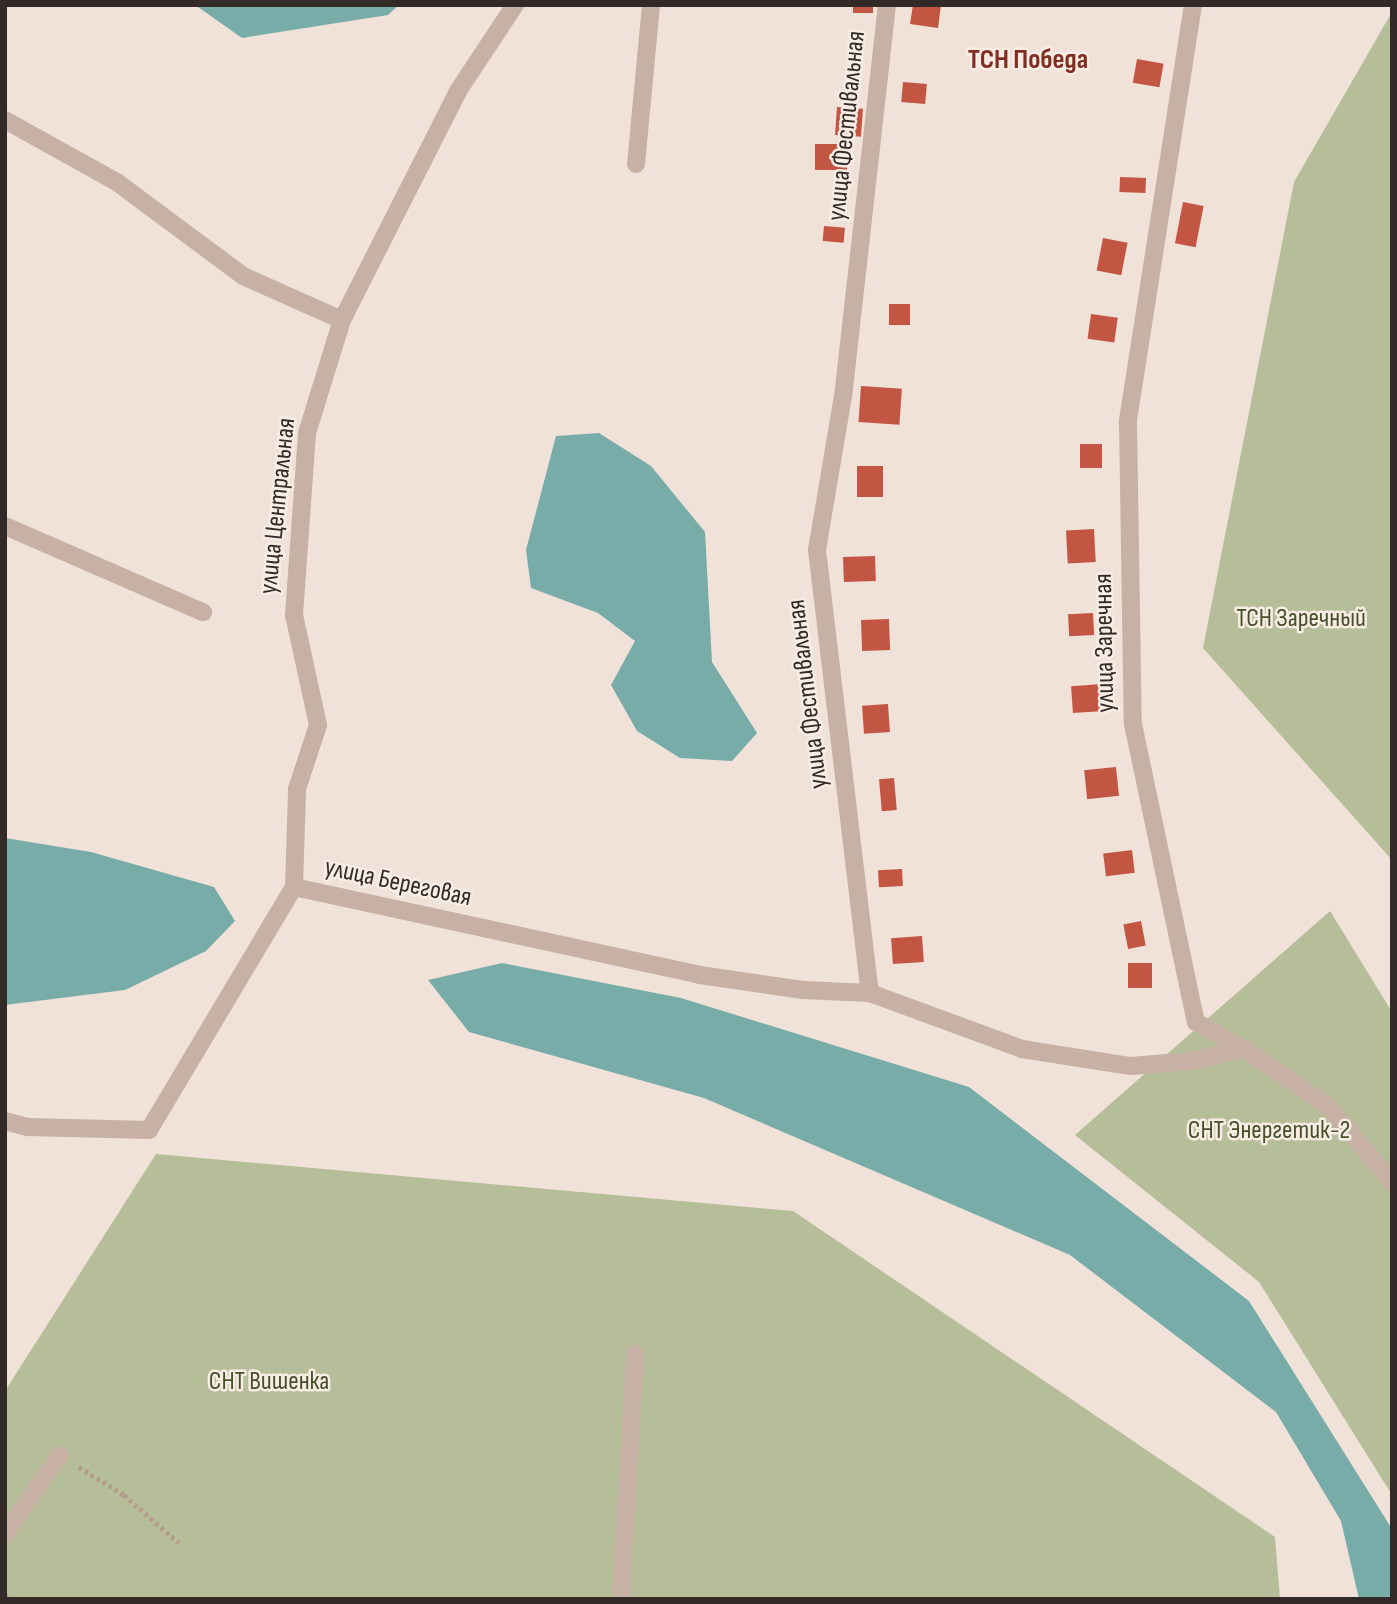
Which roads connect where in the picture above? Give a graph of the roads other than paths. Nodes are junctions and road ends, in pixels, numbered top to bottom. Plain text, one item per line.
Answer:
1 (515, 5) edge
2 (651, 5) edge
3 (887, 5) edge
4 (1193, 5) edge
5 (5, 120) edge
6 (636, 164) dead end
7 (342, 320) junction
8 (5, 526) edge
9 (204, 612) dead end
10 (293, 887) junction
11 (870, 993) junction
12 (1244, 1049) junction
13 (5, 1121) edge
14 (1392, 1182) edge
15 (635, 1353) dead end
16 (60, 1455) road end
17 (5, 1534) edge
18 (621, 1599) edge

1 - 7 street
2 - 6 street
3 - 11 street, улица Фестивальная
4 - 12 street, улица Заречная
5 - 7 street
7 - 10 street, улица Центральная
8 - 9 street
10 - 11 street, улица Береговая
10 - 13 street, улица Береговая
11 - 12 street
12 - 14 street, улица Заречная
15 - 18 street
16 - 17 street

